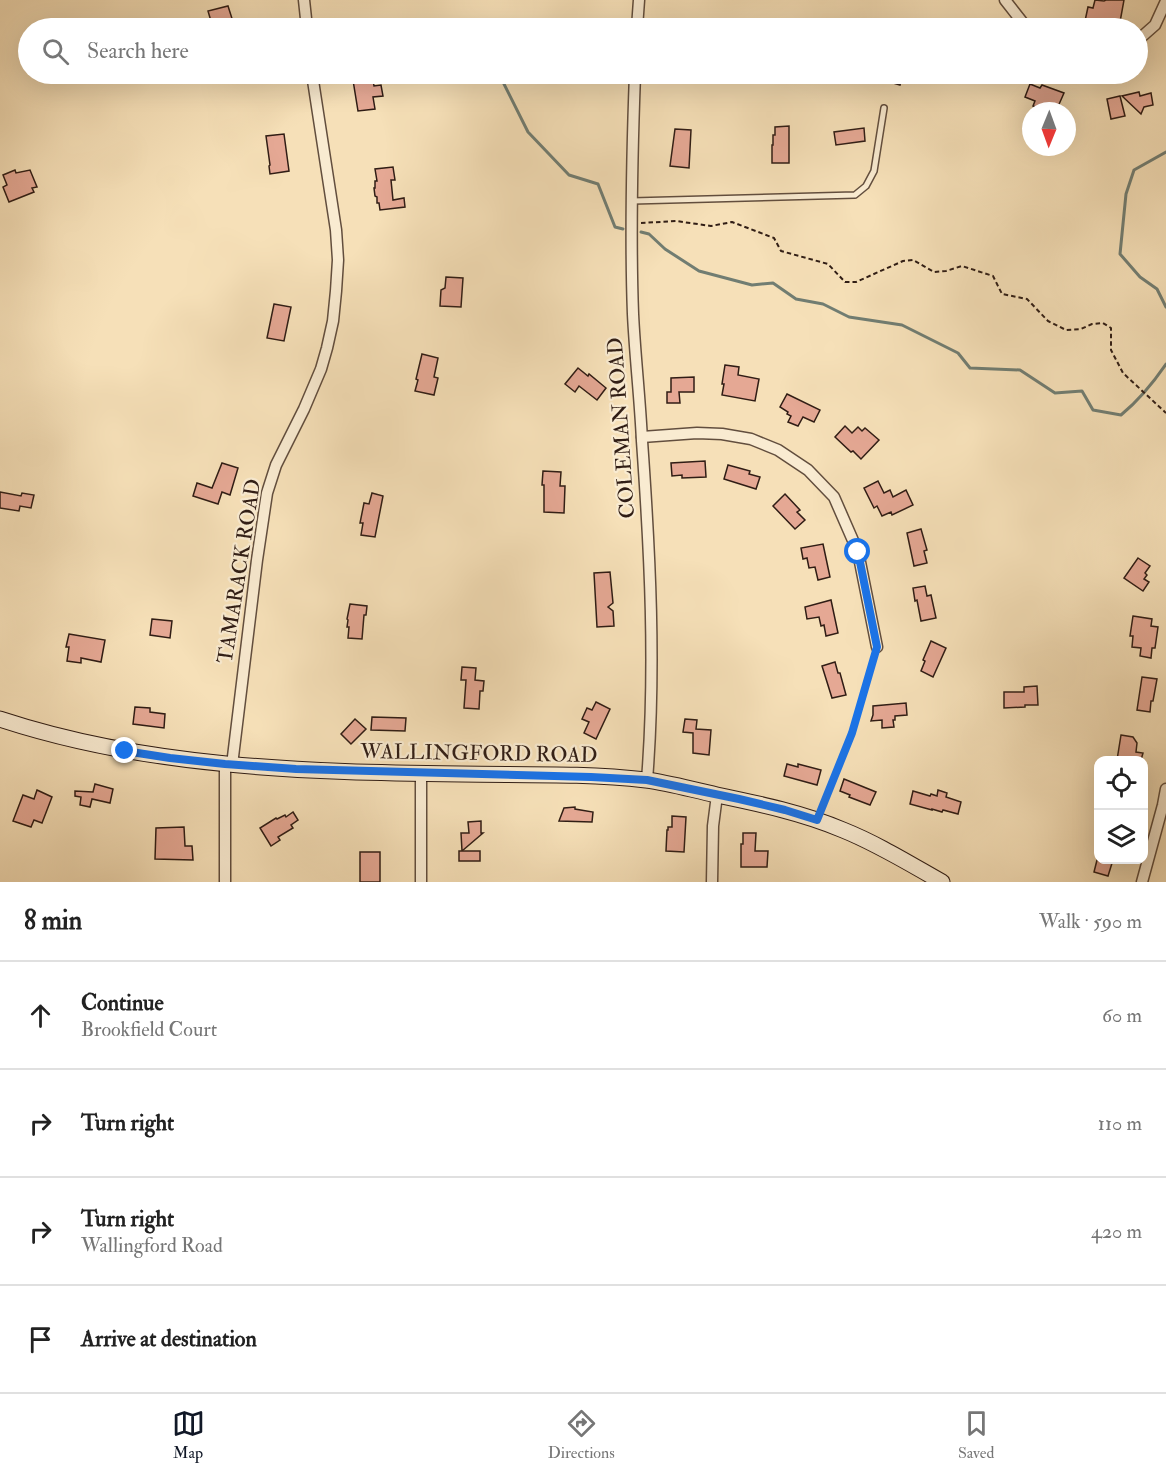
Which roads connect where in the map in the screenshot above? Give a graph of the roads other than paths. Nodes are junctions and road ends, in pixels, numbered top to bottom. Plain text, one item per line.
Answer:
1 (304, 0) edge
2 (639, 0) edge
3 (1005, 0) edge
4 (1166, 1) edge
5 (306, 18) edge
6 (638, 18) edge
7 (1019, 18) edge
8 (1148, 31) edge
9 (314, 84) edge
10 (635, 84) edge
11 (884, 108) dead end
12 (632, 201) junction
13 (642, 437) junction
14 (877, 647) road end
15 (0, 719) edge
16 (228, 764) junction
17 (421, 773) junction
18 (647, 780) junction
19 (1166, 789) edge
20 (717, 795) junction
21 (225, 882) edge
22 (421, 882) edge
23 (712, 882) edge
24 (942, 882) edge
25 (1142, 882) edge

1 - 5 street
2 - 6 street
3 - 7 street
4 - 8 street
9 - 16 street, TAMARACK ROAD
10 - 12 street, COLEMAN ROAD
11 - 12 lane
12 - 13 street, COLEMAN ROAD
13 - 14 street
13 - 18 street, COLEMAN ROAD
15 - 16 street, WALLINGFORD ROAD
16 - 17 street, WALLINGFORD ROAD
16 - 21 street, TAMARACK ROAD
17 - 18 street, WALLINGFORD ROAD
17 - 22 street
18 - 20 street, WALLINGFORD ROAD
19 - 25 street
20 - 23 street
20 - 24 street, WALLINGFORD ROAD

